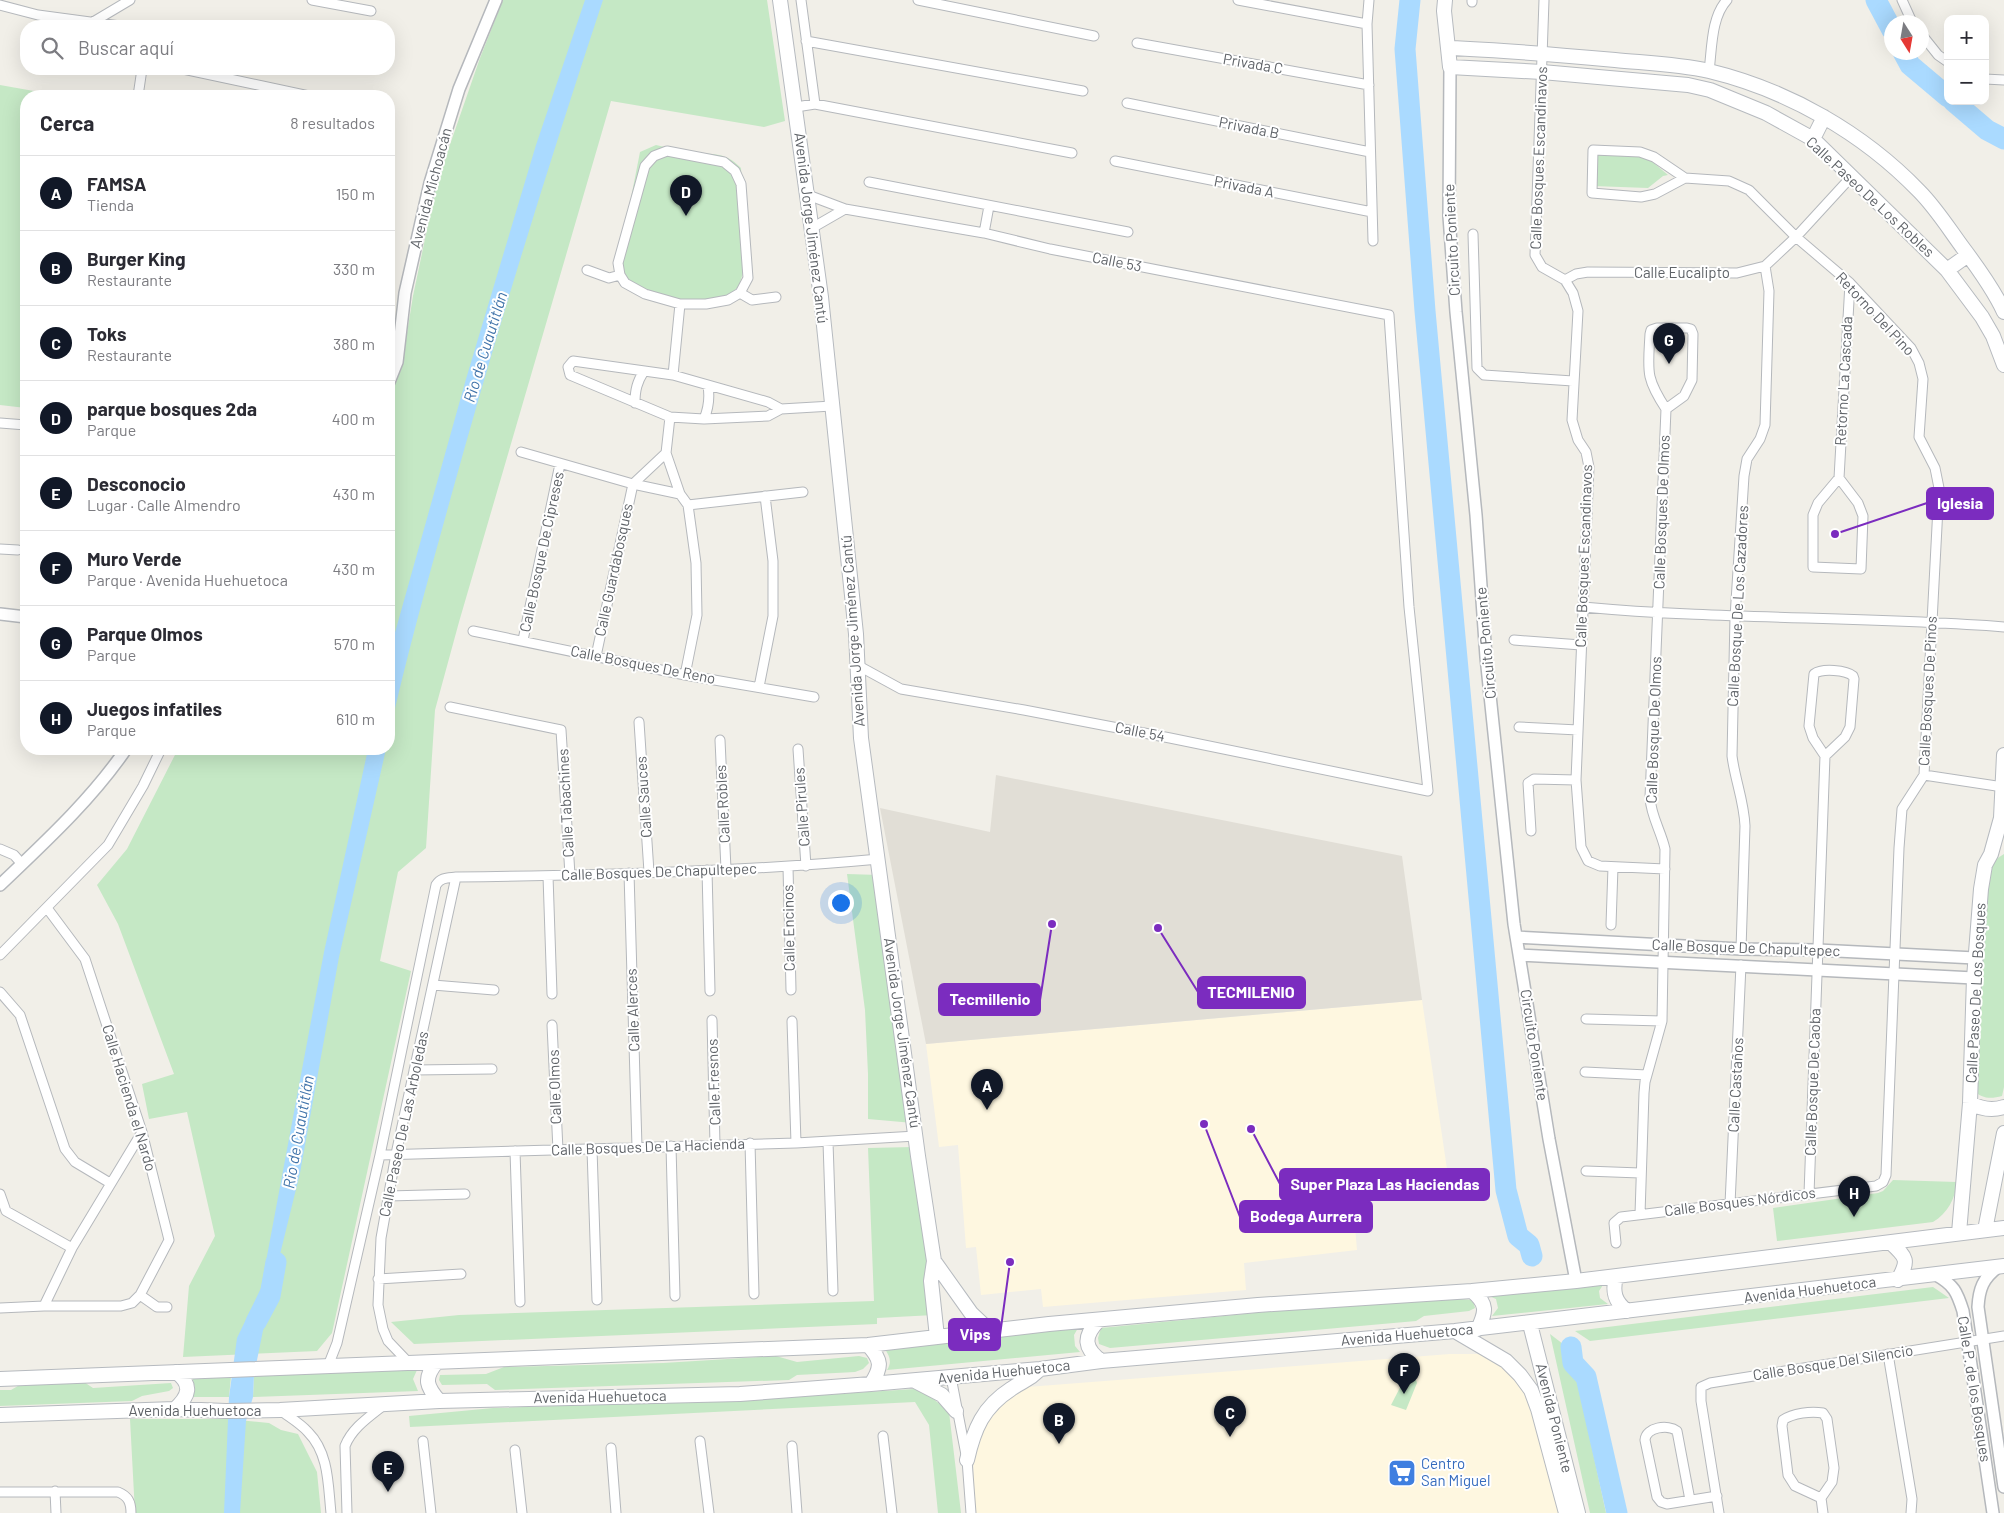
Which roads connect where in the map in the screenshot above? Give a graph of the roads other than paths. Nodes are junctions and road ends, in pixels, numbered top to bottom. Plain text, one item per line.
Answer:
1 (130, 0) edge
2 (314, 0) edge
3 (496, 0) edge
4 (780, 0) edge
5 (801, 0) edge
6 (918, 0) edge
7 (1238, 0) edge
8 (1368, 0) edge
9 (1445, 0) edge
10 (1544, 0) edge
11 (1727, 0) edge
12 (1902, 0) edge
13 (0, 5) edge
14 (371, 11) dead end
15 (1909, 15) edge
16 (77, 20) edge
17 (96, 20) edge
18 (1367, 24) junction
19 (1094, 36) dead end
20 (806, 41) junction
21 (1137, 43) dead end
22 (1929, 44) edge
23 (1449, 48) junction
24 (1542, 53) junction
25 (1945, 60) edge
26 (1450, 67) junction
27 (1709, 71) junction
28 (1542, 72) junction
29 (141, 75) edge
30 (211, 75) edge
31 (1989, 79) edge
32 (2004, 80) edge
33 (1369, 85) junction
34 (139, 90) edge
35 (280, 90) edge
36 (1083, 91) dead end
37 (1127, 103) dead end
38 (815, 104) junction
39 (796, 108) junction
40 (1824, 116) junction
41 (1813, 139) junction
42 (1370, 152) junction
43 (1072, 153) dead end
44 (1115, 161) dead end
45 (1852, 176) junction
46 (1685, 178) junction
47 (868, 182) dead end
48 (808, 195) junction
49 (989, 206) junction
50 (845, 209) junction
51 (1372, 212) junction
52 (812, 228) junction
53 (1128, 232) dead end
54 (984, 233) junction
55 (1472, 234) dead end
56 (1796, 237) junction
57 (1372, 241) dead end
58 (1968, 255) junction
59 (1765, 266) junction
60 (586, 270) dead end
61 (1947, 270) junction
62 (620, 275) junction
63 (1565, 280) junction
64 (1850, 283) junction
65 (740, 293) junction
66 (776, 296) dead end
67 (680, 304) junction
68 (2002, 304) edge
69 (2004, 365) edge
70 (395, 367) edge
71 (644, 371) junction
72 (673, 375) junction
73 (1573, 381) junction
74 (708, 386) junction
75 (635, 403) junction
76 (832, 406) junction
77 (781, 409) junction
78 (1666, 409) junction
79 (670, 417) junction
80 (704, 419) junction
81 (0, 423) edge
82 (20, 425) edge
83 (1919, 437) joint
84 (521, 452) dead end
85 (666, 453) junction
86 (560, 464) junction
87 (1839, 478) junction
88 (633, 484) junction
89 (803, 492) dead end
90 (680, 494) junction
91 (765, 496) junction
92 (688, 505) junction
93 (0, 548) edge
94 (18, 550) dead end
95 (1583, 607) junction
96 (0, 614) edge
97 (1658, 614) junction
98 (20, 616) edge
99 (1734, 617) junction
100 (1931, 622) junction
101 (2004, 628) edge
102 (473, 630) dead end
103 (523, 640) junction
104 (1514, 640) dead end
105 (1580, 644) junction
106 (596, 656) junction
107 (856, 665) junction
108 (684, 675) junction
109 (759, 688) junction
110 (814, 697) dead end
111 (450, 707) dead end
112 (639, 722) dead end
113 (1518, 728) dead end
114 (1578, 730) junction
115 (720, 740) dead end
116 (798, 749) dead end
117 (122, 755) edge
118 (158, 755) edge
119 (2004, 755) edge
120 (1826, 756) junction
121 (1924, 775) junction
122 (1576, 780) junction
123 (2003, 787) edge
124 (1428, 791) joint
125 (1531, 831) dead end
126 (0, 849) edge
127 (1998, 852) edge
128 (879, 859) junction
129 (22, 864) junction
130 (806, 866) junction
131 (788, 867) junction
132 (1613, 867) junction
133 (726, 869) junction
134 (1665, 869) junction
135 (707, 870) junction
136 (649, 872) junction
137 (629, 873) junction
138 (570, 875) junction
139 (548, 876) junction
140 (456, 877) junction
141 (439, 881) joint
142 (0, 886) edge
143 (47, 908) junction
144 (1611, 925) dead end
145 (1516, 937) junction
146 (1664, 945) junction
147 (1741, 949) junction
148 (1818, 950) junction
149 (1895, 954) junction
150 (0, 955) edge
151 (1519, 955) junction
152 (1975, 958) junction
153 (1663, 964) junction
154 (1741, 966) junction
155 (1817, 970) junction
156 (1894, 974) junction
157 (1974, 978) junction
158 (433, 985) junction
159 (494, 990) dead end
160 (791, 990) dead end
161 (710, 991) dead end
162 (0, 992) edge
163 (552, 994) dead end
164 (1586, 1019) dead end
165 (712, 1020) dead end
166 (792, 1021) dead end
167 (1662, 1021) junction
168 (552, 1025) dead end
169 (414, 1070) junction
170 (492, 1070) dead end
171 (1585, 1072) dead end
172 (1647, 1074) junction
173 (1970, 1104) junction
174 (2004, 1107) edge
175 (142, 1132) junction
176 (2004, 1133) edge
177 (916, 1136) junction
178 (828, 1142) junction
179 (796, 1143) junction
180 (750, 1144) junction
181 (715, 1145) junction
182 (671, 1146) junction
183 (637, 1147) junction
184 (592, 1149) junction
185 (558, 1150) junction
186 (515, 1152) junction
187 (380, 1154) junction
188 (396, 1154) junction
189 (1586, 1171) dead end
190 (1640, 1174) junction
191 (110, 1183) junction
192 (0, 1194) edge
193 (465, 1194) dead end
194 (1809, 1194) junction
195 (388, 1196) junction
196 (1730, 1204) junction
197 (1640, 1214) junction
198 (2004, 1228) edge
199 (1985, 1230) junction
200 (1959, 1233) junction
201 (1891, 1242) junction
202 (1616, 1244) dead end
203 (72, 1248) junction
204 (934, 1261) junction
205 (2001, 1266) edge
206 (461, 1274) dead end
207 (1936, 1275) junction
208 (1616, 1276) junction
209 (378, 1279) junction
210 (1898, 1280) junction
211 (1576, 1282) junction
212 (833, 1291) dead end
213 (1472, 1291) junction
214 (754, 1294) dead end
215 (140, 1295) junction
216 (675, 1296) dead end
217 (597, 1300) dead end
218 (520, 1302) dead end
219 (44, 1306) junction
220 (167, 1307) dead end
221 (0, 1308) edge
222 (1627, 1312) junction
223 (1098, 1321) junction
224 (1530, 1324) junction
225 (1478, 1329) junction
226 (990, 1331) junction
227 (1455, 1332) junction
228 (2004, 1336) edge
229 (937, 1338) junction
230 (1983, 1338) junction
231 (1966, 1341) junction
232 (868, 1345) junction
233 (1888, 1354) junction
234 (1101, 1361) junction
235 (409, 1363) junction
236 (436, 1363) junction
237 (328, 1366) junction
238 (1040, 1369) junction
239 (176, 1372) junction
240 (951, 1377) junction
241 (0, 1379) edge
242 (914, 1380) junction
243 (871, 1384) junction
244 (438, 1402) junction
245 (384, 1405) junction
246 (175, 1410) junction
247 (280, 1410) junction
248 (956, 1411) junction
249 (0, 1415) edge
250 (883, 1436) dead end
251 (423, 1441) dead end
252 (700, 1441) dead end
253 (792, 1446) dead end
254 (611, 1448) dead end
255 (515, 1450) dead end
256 (967, 1460) junction
257 (2004, 1487) edge
258 (55, 1491) junction
259 (0, 1492) edge
260 (1717, 1496) junction
261 (1820, 1498) junction
262 (1690, 1500) junction
263 (56, 1513) edge
264 (131, 1513) edge
265 (331, 1513) edge
266 (347, 1513) edge
267 (431, 1513) edge
268 (522, 1513) edge
269 (616, 1513) edge
270 (709, 1513) edge
271 (797, 1513) edge
272 (892, 1513) edge
273 (971, 1513) edge
274 (1566, 1513) edge
275 (1578, 1513) edge
276 (1719, 1513) edge
277 (1823, 1513) edge
278 (1910, 1513) edge
279 (1993, 1513) edge

1 - 17 street
2 - 14 street
3 - 70 street, Avenida Michoacán
4 - 39 main road, Avenida Jorge Jiménez Cantú
5 - 20 street
6 - 19 street
7 - 18 street
8 - 18 street
9 - 23 main road, Circuito Poniente
10 - 24 street, Calle Bosques Escandinavos
11 - 27 street
12 - 15 street
13 - 16 street
18 - 33 street
20 - 36 street
20 - 38 street
21 - 33 street, Privada C
22 - 25 street
23 - 24 main road, Calle Paseo De Los Robles
23 - 26 main road, Circuito Poniente
24 - 27 main road, Calle Paseo De Los Robles
24 - 28 street, Calle Bosques Escandinavos
26 - 28 main road, Calle Paseo De Los Robles
26 - 145 street, Circuito Poniente
27 - 40 main road, Calle Paseo De Los Robles
28 - 41 main road, Calle Paseo De Los Robles
28 - 63 street, Calle Bosques Escandinavos
29 - 34 street
30 - 35 street
31 - 32 street
33 - 42 street
37 - 42 street, Privada B
38 - 39 street
38 - 43 street
39 - 48 main road, Avenida Jorge Jiménez Cantú
40 - 41 main road
40 - 58 main road, Calle Paseo De Los Robles
41 - 45 main road, Calle Paseo De Los Robles
42 - 51 street
44 - 51 street, Privada A
45 - 56 street, Calle Eucalipto
45 - 61 main road, Calle Paseo De Los Robles
46 - 46 street
46 - 56 street, Retorno Del Pino
47 - 49 street
48 - 50 street, Calle 53
48 - 52 main road, Avenida Jorge Jiménez Cantú
49 - 53 street
49 - 54 street
50 - 52 street
50 - 54 street, Calle 53
51 - 57 street
52 - 76 main road, Avenida Jorge Jiménez Cantú
54 - 124 street, Calle 53
55 - 73 street
56 - 59 street, Calle Eucalipto
56 - 64 street, Retorno Del Pino
58 - 61 main road
58 - 68 main road, Calle Paseo De Los Robles
59 - 63 street, Calle Eucalipto
59 - 99 street, Calle Bosque De Los Cazadores
60 - 62 street
61 - 69 main road, Calle Paseo De Los Robles
62 - 65 street
62 - 67 street
63 - 73 street, Calle Bosques Escandinavos
64 - 83 street, Retorno Del Pino
64 - 87 street, Retorno La Cascada
65 - 66 street
65 - 67 street
67 - 72 street
71 - 72 street
71 - 75 street
71 - 75 street
72 - 74 street
73 - 95 street, Calle Bosques Escandinavos
74 - 77 street
74 - 80 street
75 - 79 street
76 - 77 street
76 - 107 main road, Avenida Jorge Jiménez Cantú
77 - 80 street
78 - 78 street
78 - 97 street, Calle Bosques De Olmos
79 - 80 street
79 - 85 street
81 - 82 street
83 - 100 street, Calle Bosques De Pinos
84 - 86 street
85 - 88 street
85 - 90 street
86 - 88 street
86 - 103 street, Calle Bosque De Cipreses
87 - 87 street
88 - 90 street
88 - 106 street, Calle Guardabosques
89 - 91 street
90 - 92 street
91 - 92 street
91 - 109 street
92 - 108 street
93 - 94 street
95 - 97 street
95 - 105 street, Calle Bosques Escandinavos
96 - 98 street
97 - 99 street
97 - 134 street, Calle Bosque De Olmos
99 - 100 street
99 - 147 street, Calle Bosque De Los Cazadores
100 - 101 street
100 - 121 street, Calle Bosques De Pinos
102 - 103 street, Calle Bosques De Reno
103 - 106 street, Calle Bosques De Reno
104 - 105 street
105 - 114 street, Calle Bosques Escandinavos
106 - 108 street, Calle Bosques De Reno
107 - 124 street, Calle 54
107 - 128 main road, Avenida Jorge Jiménez Cantú
108 - 109 street, Calle Bosques De Reno
109 - 110 street, Calle Bosques De Reno
111 - 138 street, Calle Tabachines
112 - 136 street, Calle Sauces
113 - 114 street
114 - 122 street, Calle Bosques Escandinavos
115 - 133 street, Calle Robles
116 - 130 street, Calle Pirules
117 - 129 street
118 - 143 street
119 - 123 main road, Calle Paseo De Los Bosques
120 - 120 street
120 - 148 street, Calle Bosque De Caoba
121 - 123 street
121 - 149 street, Calle Bosques De Pinos
122 - 125 street
122 - 132 street, Calle Bosques Escandinavos
123 - 127 main road, Calle Paseo De Los Bosques
126 - 129 street
127 - 152 main road, Calle Paseo De Los Bosques
128 - 130 street, Calle Bosques De Chapultepec
128 - 177 main road, Avenida Jorge Jiménez Cantú
129 - 142 street
130 - 131 street, Calle Bosques De Chapultepec
131 - 133 street, Calle Bosques De Chapultepec
131 - 160 street, Calle Encinos
132 - 134 street
132 - 144 street
133 - 135 street, Calle Bosques De Chapultepec
134 - 146 street, Calle Bosque De Olmos
135 - 136 street, Calle Bosques De Chapultepec
135 - 161 street
136 - 137 street, Calle Bosques De Chapultepec
137 - 138 street, Calle Bosques De Chapultepec
137 - 183 street, Calle Alerces
138 - 139 street, Calle Bosques De Chapultepec
139 - 140 street, Calle Bosques De Chapultepec
139 - 163 street
140 - 141 street, Calle Bosques De Chapultepec
140 - 158 street, Calle Paseo De Las Arboledas
141 - 187 street, Calle Paseo De Las Arboledas
143 - 150 street
143 - 175 street, Calle Hacienda el Nardo
145 - 146 street, Calle Bosque De Chapultepec
145 - 151 street, Circuito Poniente
146 - 147 street, Calle Bosque De Chapultepec
146 - 153 street, Calle Bosque De Olmos
147 - 148 street, Calle Bosque De Chapultepec
148 - 149 street, Calle Bosque De Chapultepec
148 - 155 street, Calle Bosque De Caoba
149 - 152 street, Calle Bosque De Chapultepec
149 - 156 street, Calle Bosques De Pinos
151 - 153 street, Calle Bosque De Chapultepec
151 - 211 street, Circuito Poniente
152 - 157 main road, Calle Paseo De Los Bosques
153 - 154 street, Calle Bosque De Chapultepec
153 - 167 street
154 - 155 street, Calle Bosque De Chapultepec
154 - 196 street, Calle Castaños
155 - 156 street, Calle Bosque De Chapultepec
155 - 194 street, Calle Bosque De Caoba
156 - 157 street, Calle Bosque De Chapultepec
156 - 194 street, Calle Bosques Nórdicos
157 - 173 main road, Calle Paseo De Los Bosques
158 - 159 street
158 - 169 street, Calle Paseo De Las Arboledas
162 - 191 street
164 - 167 street
165 - 181 street, Calle Fresnos
166 - 179 street
167 - 172 street
168 - 185 street, Calle Olmos
169 - 170 street
169 - 188 street, Calle Paseo De Las Arboledas
171 - 172 street
172 - 190 street
173 - 174 main road
173 - 200 main road, Calle Paseo De Los Bosques
175 - 191 street
175 - 215 street, Calle Hacienda el Nardo
176 - 199 main road
177 - 178 street, Calle Bosques De La Hacienda
177 - 204 main road, Avenida Jorge Jiménez Cantú
178 - 179 street, Calle Bosques De La Hacienda
178 - 212 street
179 - 180 street, Calle Bosques De La Hacienda
180 - 181 street, Calle Bosques De La Hacienda
180 - 214 street
181 - 182 street, Calle Bosques De La Hacienda
182 - 183 street, Calle Bosques De La Hacienda
182 - 216 street
183 - 184 street, Calle Bosques De La Hacienda
184 - 185 street, Calle Bosques De La Hacienda
184 - 217 street
185 - 186 street, Calle Bosques De La Hacienda
186 - 188 street, Calle Bosques De La Hacienda
186 - 218 street
187 - 188 street, Calle Bosques De La Hacienda
187 - 237 street, Calle Paseo De Las Arboledas
188 - 195 street, Calle Paseo De Las Arboledas
189 - 190 street
190 - 197 street
191 - 203 street
192 - 203 street
193 - 195 street
194 - 196 street, Calle Bosques Nórdicos
195 - 209 street, Calle Paseo De Las Arboledas
196 - 197 street, Calle Bosques Nórdicos
197 - 202 street, Calle Bosques Nórdicos
198 - 199 main road
199 - 200 main road
200 - 201 main road
201 - 208 main road
201 - 210 main road
203 - 219 street
204 - 226 main road, Avenida Jorge Jiménez Cantú
204 - 229 main road, Avenida Jorge Jiménez Cantú
205 - 207 main road, Avenida Huehuetoca
205 - 230 street, Calle P. de los Bosques
206 - 209 street
207 - 210 main road, Avenida Huehuetoca
207 - 231 street, Calle P. de los Bosques
208 - 211 main road
208 - 222 main road
209 - 235 street, Calle Paseo De Las Arboledas
210 - 222 main road, Avenida Huehuetoca
211 - 213 main road
213 - 223 main road
213 - 225 main road
215 - 219 street
215 - 220 street
219 - 221 street
222 - 224 main road, Avenida Huehuetoca
223 - 226 main road
223 - 234 main road
224 - 225 main road, Avenida Huehuetoca
224 - 275 main road, Avenida Poniente
225 - 227 main road, Avenida Huehuetoca
226 - 229 main road
227 - 234 main road, Avenida Huehuetoca
227 - 274 main road, Avenida Poniente
228 - 230 street, Calle Bosque Del Silencio
229 - 232 main road
230 - 231 street, Calle Bosque Del Silencio
230 - 257 street, Calle P. de los Bosques
231 - 233 street, Calle Bosque Del Silencio
231 - 279 street, Calle P. de los Bosques
232 - 236 main road
232 - 243 main road
233 - 260 street, Calle Bosque Del Silencio
233 - 278 street
234 - 238 main road, Avenida Huehuetoca
235 - 236 main road
235 - 237 main road
236 - 244 main road
237 - 239 main road
238 - 240 main road, Avenida Huehuetoca
238 - 256 main road
239 - 241 main road
239 - 246 main road
240 - 242 main road, Avenida Huehuetoca
240 - 248 street
242 - 243 main road, Avenida Huehuetoca
242 - 248 main road
243 - 244 main road, Avenida Huehuetoca
244 - 245 main road, Avenida Huehuetoca
245 - 247 main road, Avenida Huehuetoca
245 - 266 street
246 - 247 main road, Avenida Huehuetoca
246 - 249 main road, Avenida Huehuetoca
247 - 265 street
248 - 256 street
250 - 272 street
251 - 267 street
252 - 270 street
253 - 271 street
254 - 269 street
255 - 268 street
256 - 273 street
258 - 259 street
258 - 263 street
258 - 264 street
260 - 262 street
260 - 276 street
261 - 261 street
261 - 277 street
262 - 262 street

